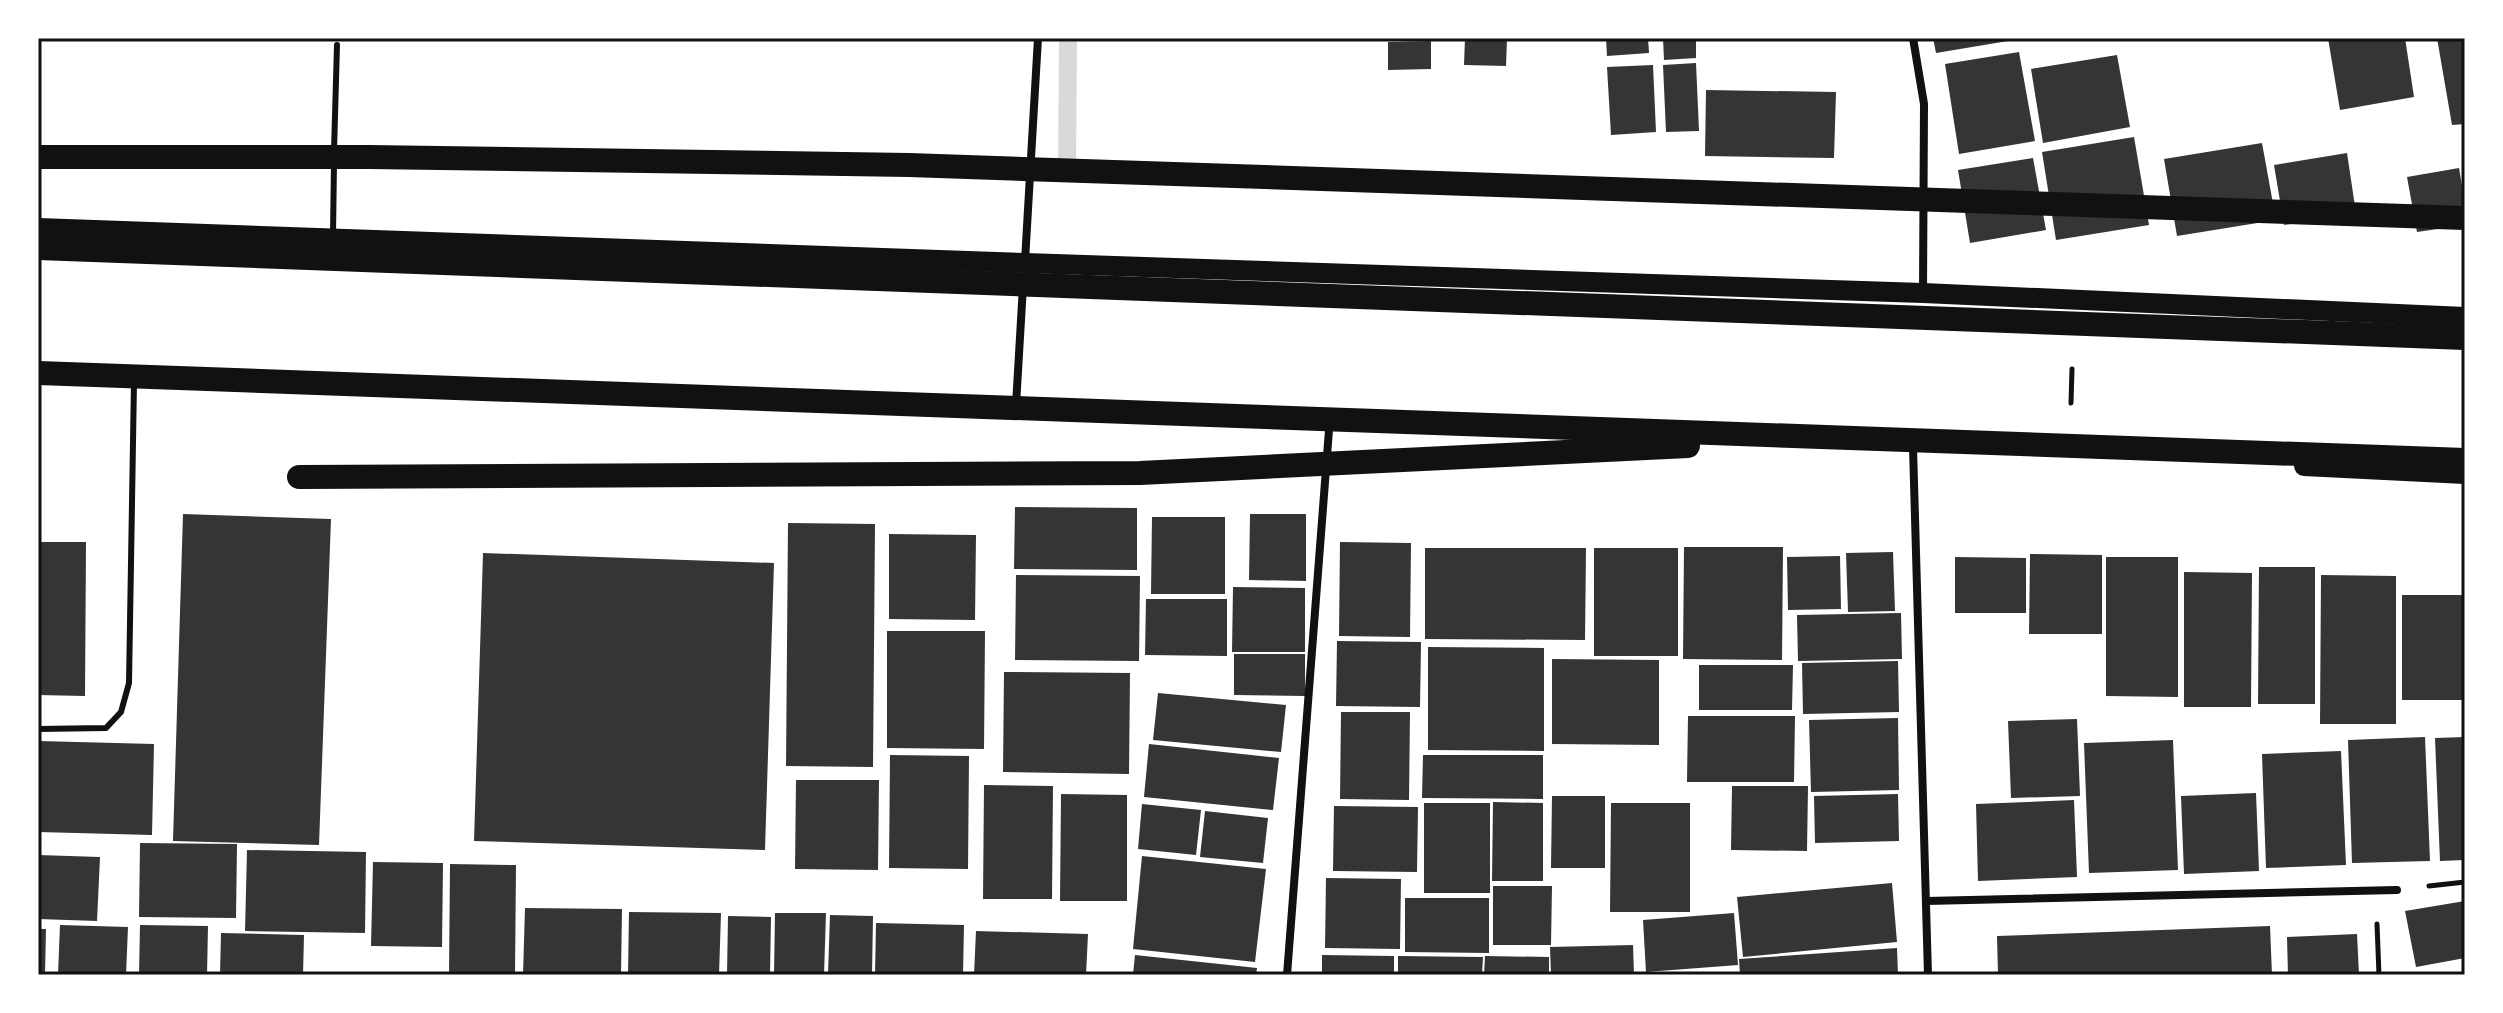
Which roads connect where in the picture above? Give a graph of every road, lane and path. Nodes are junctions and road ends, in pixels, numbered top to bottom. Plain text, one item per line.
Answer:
1 (1038, 38) edge
2 (1913, 38) edge
3 (337, 45) dead end
4 (38, 157) edge
5 (2465, 218) edge
6 (38, 228) edge
7 (332, 238) junction
8 (38, 248) edge
9 (1025, 263) junction
10 (1923, 293) junction
11 (2076, 300) junction
12 (2465, 317) edge
13 (2465, 338) edge
14 (38, 375) edge
15 (134, 380) junction
16 (1015, 418) junction
17 (1329, 430) junction
18 (1856, 438) junction
19 (1913, 447) junction
20 (2068, 455) junction
21 (2465, 460) edge
22 (2465, 474) edge
23 (299, 477) dead end
24 (38, 729) edge
25 (2397, 890) dead end
26 (2376, 891) junction
27 (1926, 901) junction
28 (1287, 975) edge
29 (1928, 975) edge
30 (2379, 975) edge

1 - 9 street
2 - 10 street
3 - 7 lane
4 - 5 highway
6 - 7 main road
7 - 9 main road
8 - 13 highway
9 - 10 main road
9 - 16 street
10 - 11 main road
11 - 12 main road
11 - 20 path
14 - 15 main road
14 - 18 highway
15 - 16 main road
15 - 24 lane
16 - 17 main road
17 - 19 main road
17 - 28 street
18 - 21 highway
18 - 23 highway
19 - 20 main road
19 - 27 street
20 - 22 main road
25 - 26 street
26 - 27 street
26 - 30 path
27 - 29 street

